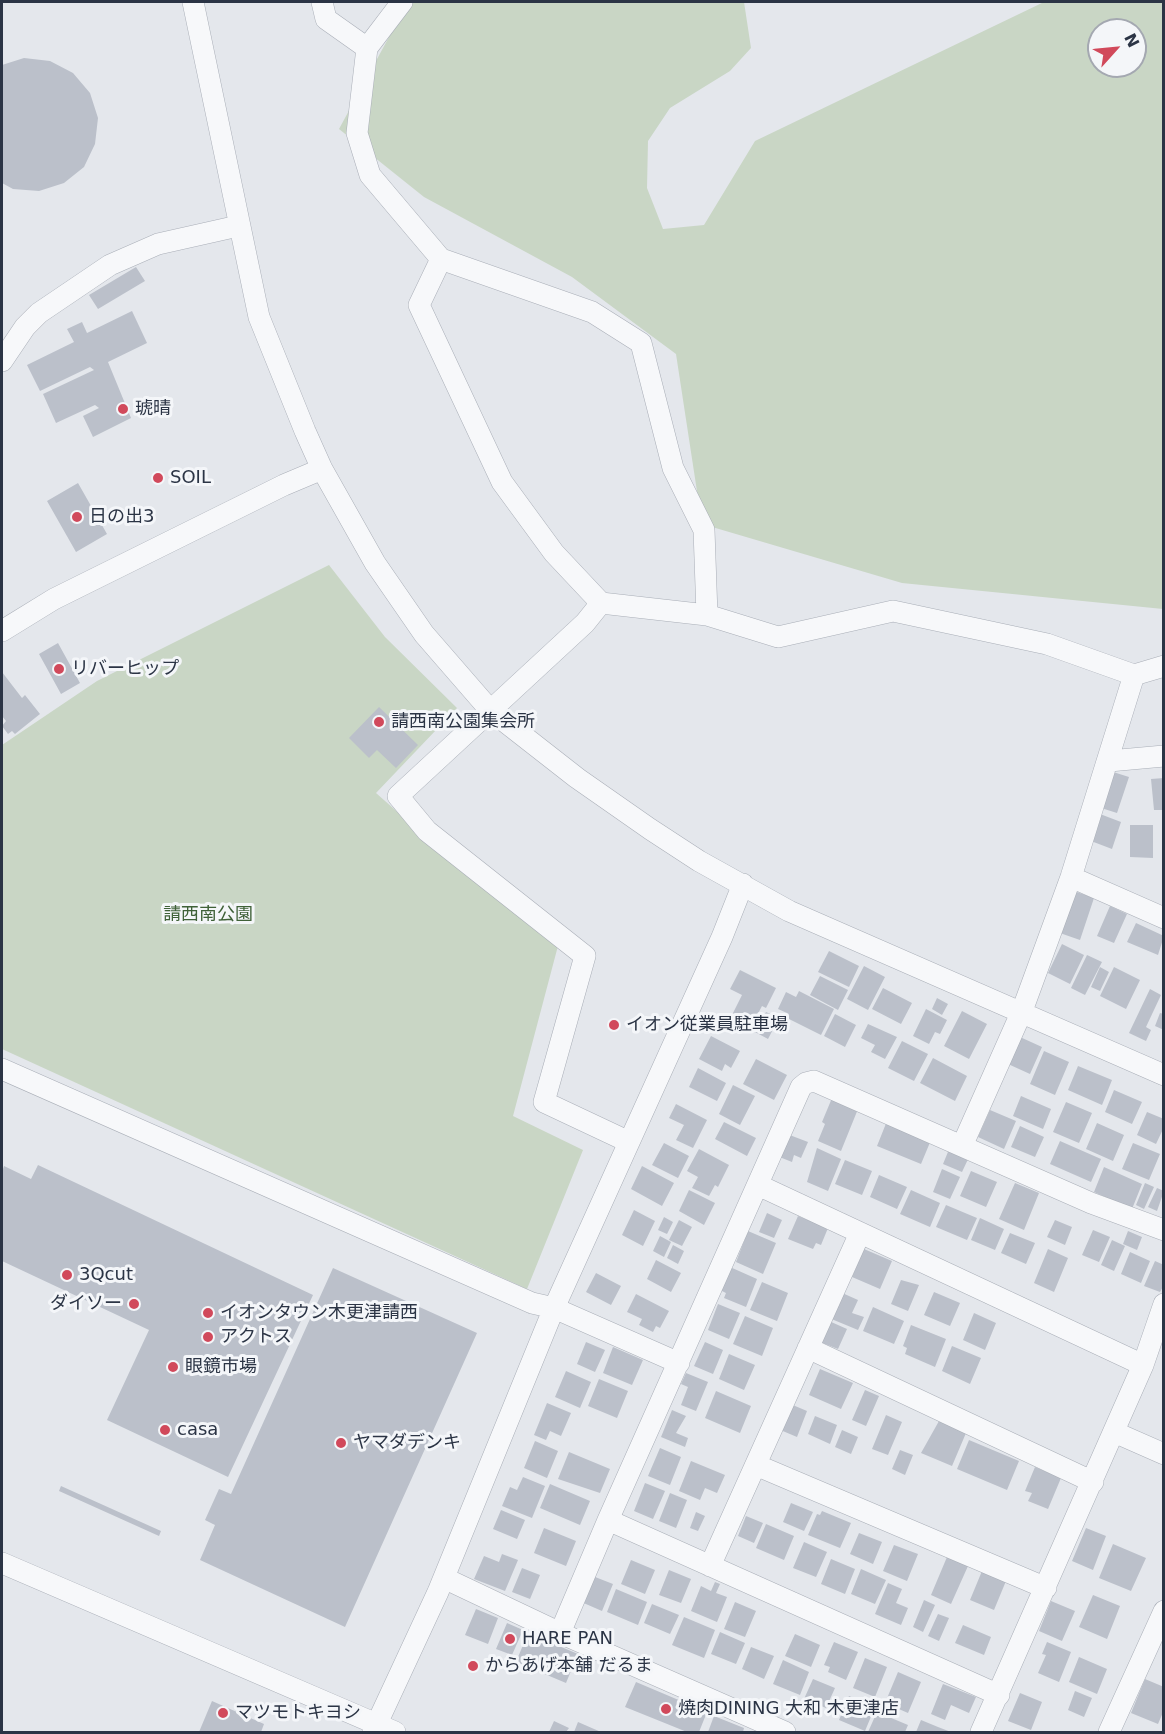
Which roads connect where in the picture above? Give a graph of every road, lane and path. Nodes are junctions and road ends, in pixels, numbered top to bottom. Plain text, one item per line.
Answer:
1 (193, 2) edge
2 (322, 2) edge
3 (402, 2) edge
4 (367, 48) junction
5 (238, 226) junction
6 (441, 259) junction
7 (2, 362) edge
8 (321, 470) junction
9 (601, 603) junction
10 (707, 615) junction
11 (2, 631) edge
12 (1164, 666) edge
13 (1134, 675) junction
14 (490, 710) junction
15 (1164, 756) edge
16 (1109, 761) junction
17 (1071, 877) junction
18 (743, 884) junction
19 (1164, 918) edge
20 (1022, 1011) junction
21 (2, 1069) edge
22 (1164, 1074) edge
23 (629, 1142) junction
24 (962, 1146) junction
25 (758, 1185) junction
26 (1164, 1230) edge
27 (860, 1233) junction
28 (1164, 1304) edge
29 (554, 1308) junction
30 (808, 1348) junction
31 (679, 1363) junction
32 (1143, 1365) junction
33 (1114, 1432) junction
34 (1164, 1454) edge
35 (756, 1465) junction
36 (1093, 1482) junction
37 (608, 1520) junction
38 (2, 1563) edge
39 (710, 1566) junction
40 (444, 1578) junction
41 (1046, 1588) junction
42 (1164, 1611) edge
43 (560, 1633) junction
44 (999, 1695) junction
45 (381, 1730) edge
46 (785, 1732) edge
47 (981, 1732) edge
48 (1109, 1732) edge

1 - 5 street
2 - 4 street
3 - 4 street
4 - 6 street
5 - 7 street
5 - 8 street
6 - 9 street
6 - 10 street
8 - 11 street
8 - 14 street
9 - 10 street
9 - 14 street
10 - 13 street
12 - 13 street
13 - 16 street
14 - 18 street
14 - 23 street
15 - 16 street
16 - 17 street
17 - 19 street
17 - 20 street
18 - 20 street
18 - 23 street
20 - 22 street
20 - 24 street
21 - 29 street
23 - 29 street
24 - 25 street
24 - 26 street
25 - 27 street
25 - 31 street
27 - 30 street
27 - 32 street
28 - 32 street
29 - 31 street
29 - 40 street
30 - 35 street
30 - 36 street
31 - 37 street
32 - 33 street
33 - 34 street
33 - 36 street
35 - 39 street
35 - 41 street
36 - 41 street
37 - 39 street
37 - 43 street
38 - 45 street
39 - 44 street
40 - 43 street
40 - 45 street
41 - 44 street
42 - 48 street
43 - 46 street
44 - 47 street

